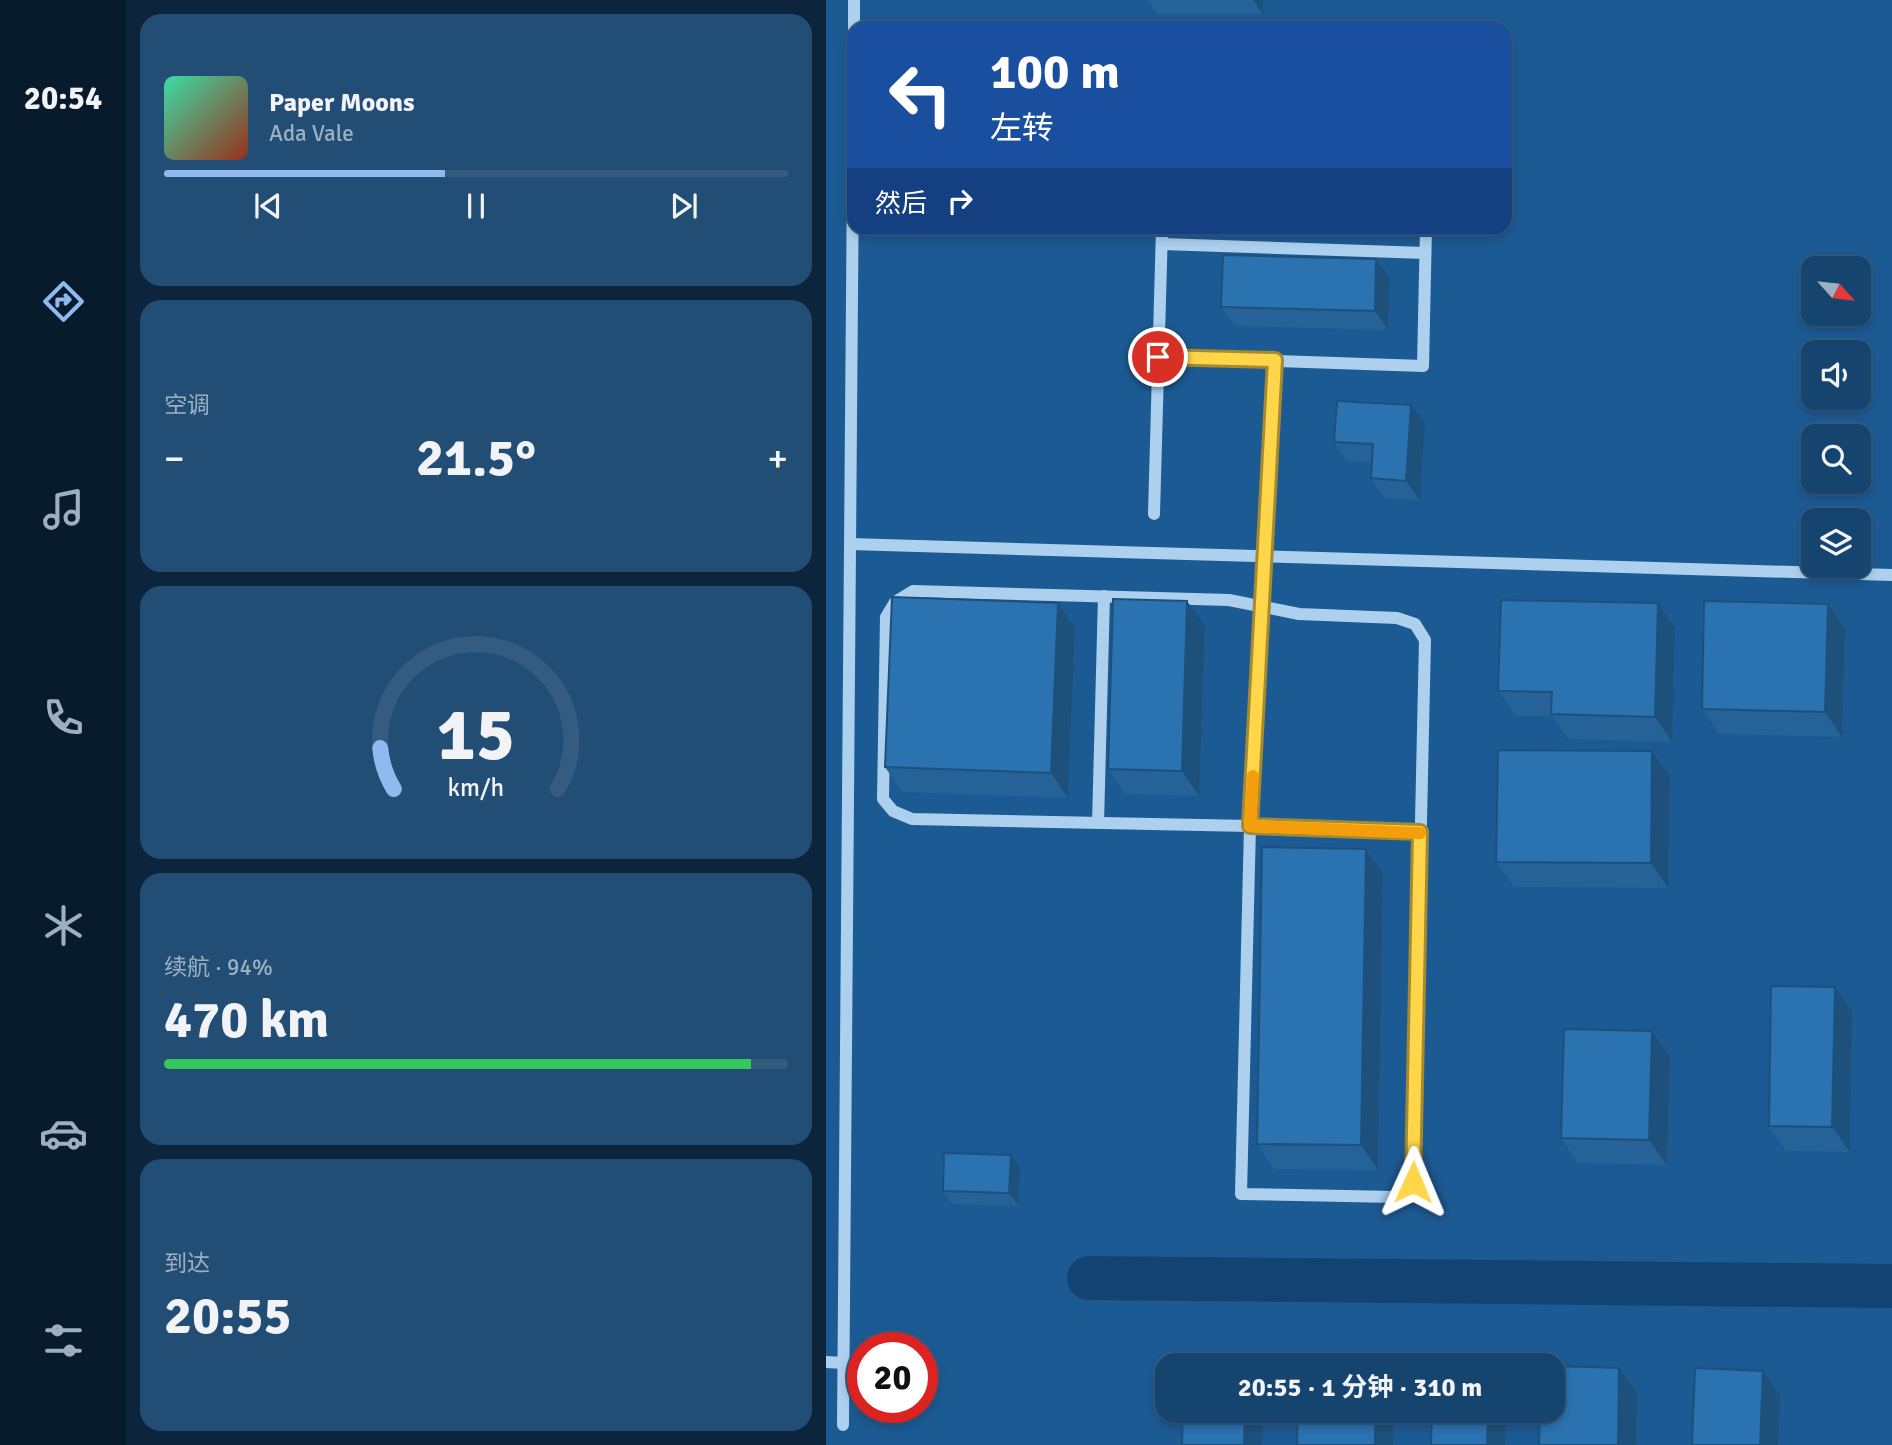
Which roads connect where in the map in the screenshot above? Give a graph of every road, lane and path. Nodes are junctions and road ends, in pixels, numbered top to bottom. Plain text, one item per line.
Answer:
1 (854, 0) edge
2 (854, 21) edge
3 (852, 235) edge
4 (1162, 235) edge
5 (1426, 235) edge
6 (1162, 243) junction
7 (1425, 253) junction
8 (1158, 357) junction
9 (1275, 360) junction
10 (1154, 514) dead end
11 (850, 544) junction
12 (1265, 556) junction
13 (1892, 575) edge
14 (1104, 596) junction
15 (1098, 823) junction
16 (1250, 826) junction
17 (1420, 832) junction
18 (826, 1362) edge
19 (844, 1363) junction
20 (844, 1425) dead end

1 - 2 street
3 - 11 street
4 - 6 street
5 - 7 street
6 - 7 street
6 - 8 street
7 - 9 street
8 - 9 street
8 - 10 street
9 - 12 street
11 - 12 street
11 - 19 street
12 - 13 street
12 - 16 street
14 - 15 street
14 - 15 street
14 - 17 street
15 - 16 street
16 - 17 street
16 - 17 street
18 - 19 street
19 - 20 street

